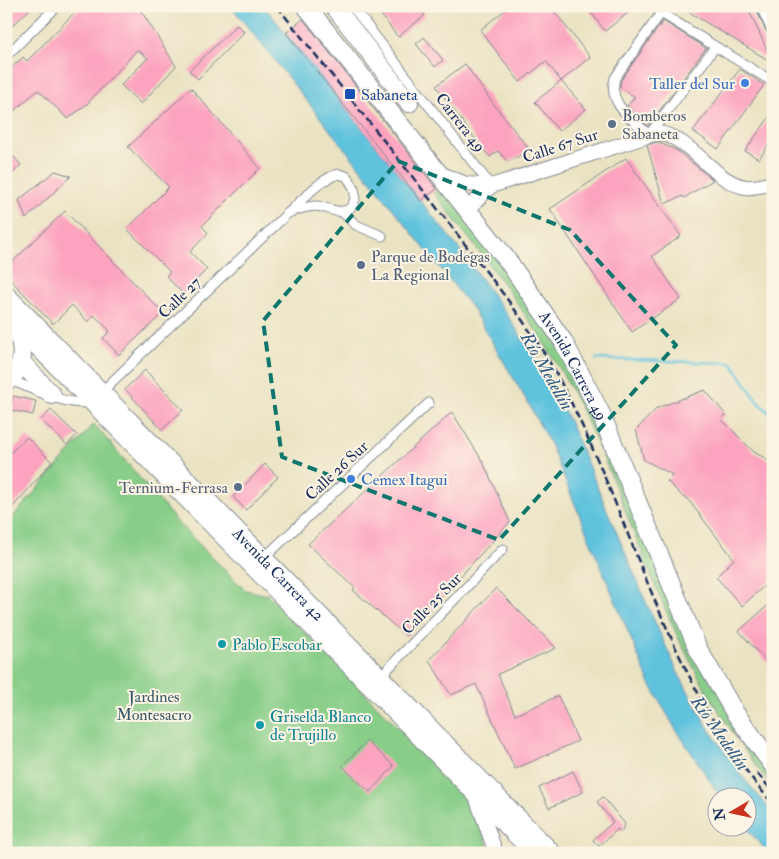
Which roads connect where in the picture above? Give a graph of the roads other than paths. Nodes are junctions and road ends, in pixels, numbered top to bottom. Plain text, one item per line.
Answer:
1 (57, 6) edge
2 (306, 6) edge
3 (333, 6) edge
4 (352, 6) edge
5 (764, 6) edge
6 (658, 9) edge
7 (773, 26) edge
8 (382, 45) junction
9 (715, 47) junction
10 (339, 48) junction
11 (6, 56) edge
12 (382, 69) junction
13 (411, 82) junction
14 (773, 82) edge
15 (409, 104) junction
16 (405, 131) junction
17 (649, 135) junction
18 (438, 173) junction
19 (773, 183) edge
20 (491, 186) junction
21 (467, 210) junction
22 (342, 212) junction
23 (288, 214) junction
24 (382, 236) dead end
25 (6, 295) edge
26 (11, 318) edge
27 (22, 363) junction
28 (7, 379) edge
29 (52, 395) junction
30 (96, 397) junction
31 (429, 403) dead end
32 (503, 549) dead end
33 (264, 558) junction
34 (324, 619) junction
35 (344, 660) junction
36 (380, 677) junction
37 (773, 765) edge
38 (474, 791) junction
39 (496, 853) edge
40 (534, 853) edge
41 (552, 853) edge

1 - 11 street
2 - 10 highway, Avenida Carrera 49
3 - 10 highway
3 - 12 highway
4 - 8 street, Carrera 49
5 - 7 main road
6 - 9 street
6 - 17 street
8 - 12 highway
8 - 13 street, Carrera 49
9 - 14 street
9 - 17 street
10 - 12 highway
10 - 16 highway, Avenida Carrera 49
12 - 15 highway
13 - 15 highway
13 - 20 street, Carrera 49
15 - 16 highway
16 - 18 highway, Avenida Carrera 49
17 - 19 street
17 - 20 street, Calle 67 Sur
18 - 20 street, Calle 67 Sur
18 - 21 highway, Avenida Carrera 49
20 - 21 street, Calle 67 Sur
21 - 37 highway, Avenida Carrera 49
22 - 23 street, Calle 27
22 - 23 street, Calle 27
22 - 24 street, Calle 27
23 - 30 street, Calle 27
25 - 30 highway, Avenida Carrera 42
26 - 27 highway
26 - 30 highway, Avenida Carrera 42
27 - 28 highway
27 - 29 highway
28 - 29 street
29 - 30 street
30 - 33 highway, Avenida Carrera 42
30 - 35 highway, Avenida Carrera 42
31 - 33 street, Calle 26 Sur
32 - 36 street, Calle 25 Sur
33 - 34 highway, Avenida Carrera 42
34 - 35 highway
34 - 36 highway, Avenida Carrera 42
35 - 38 highway, Avenida Carrera 42
36 - 41 highway, Avenida Carrera 42
38 - 39 street
38 - 40 highway, Avenida Carrera 42

